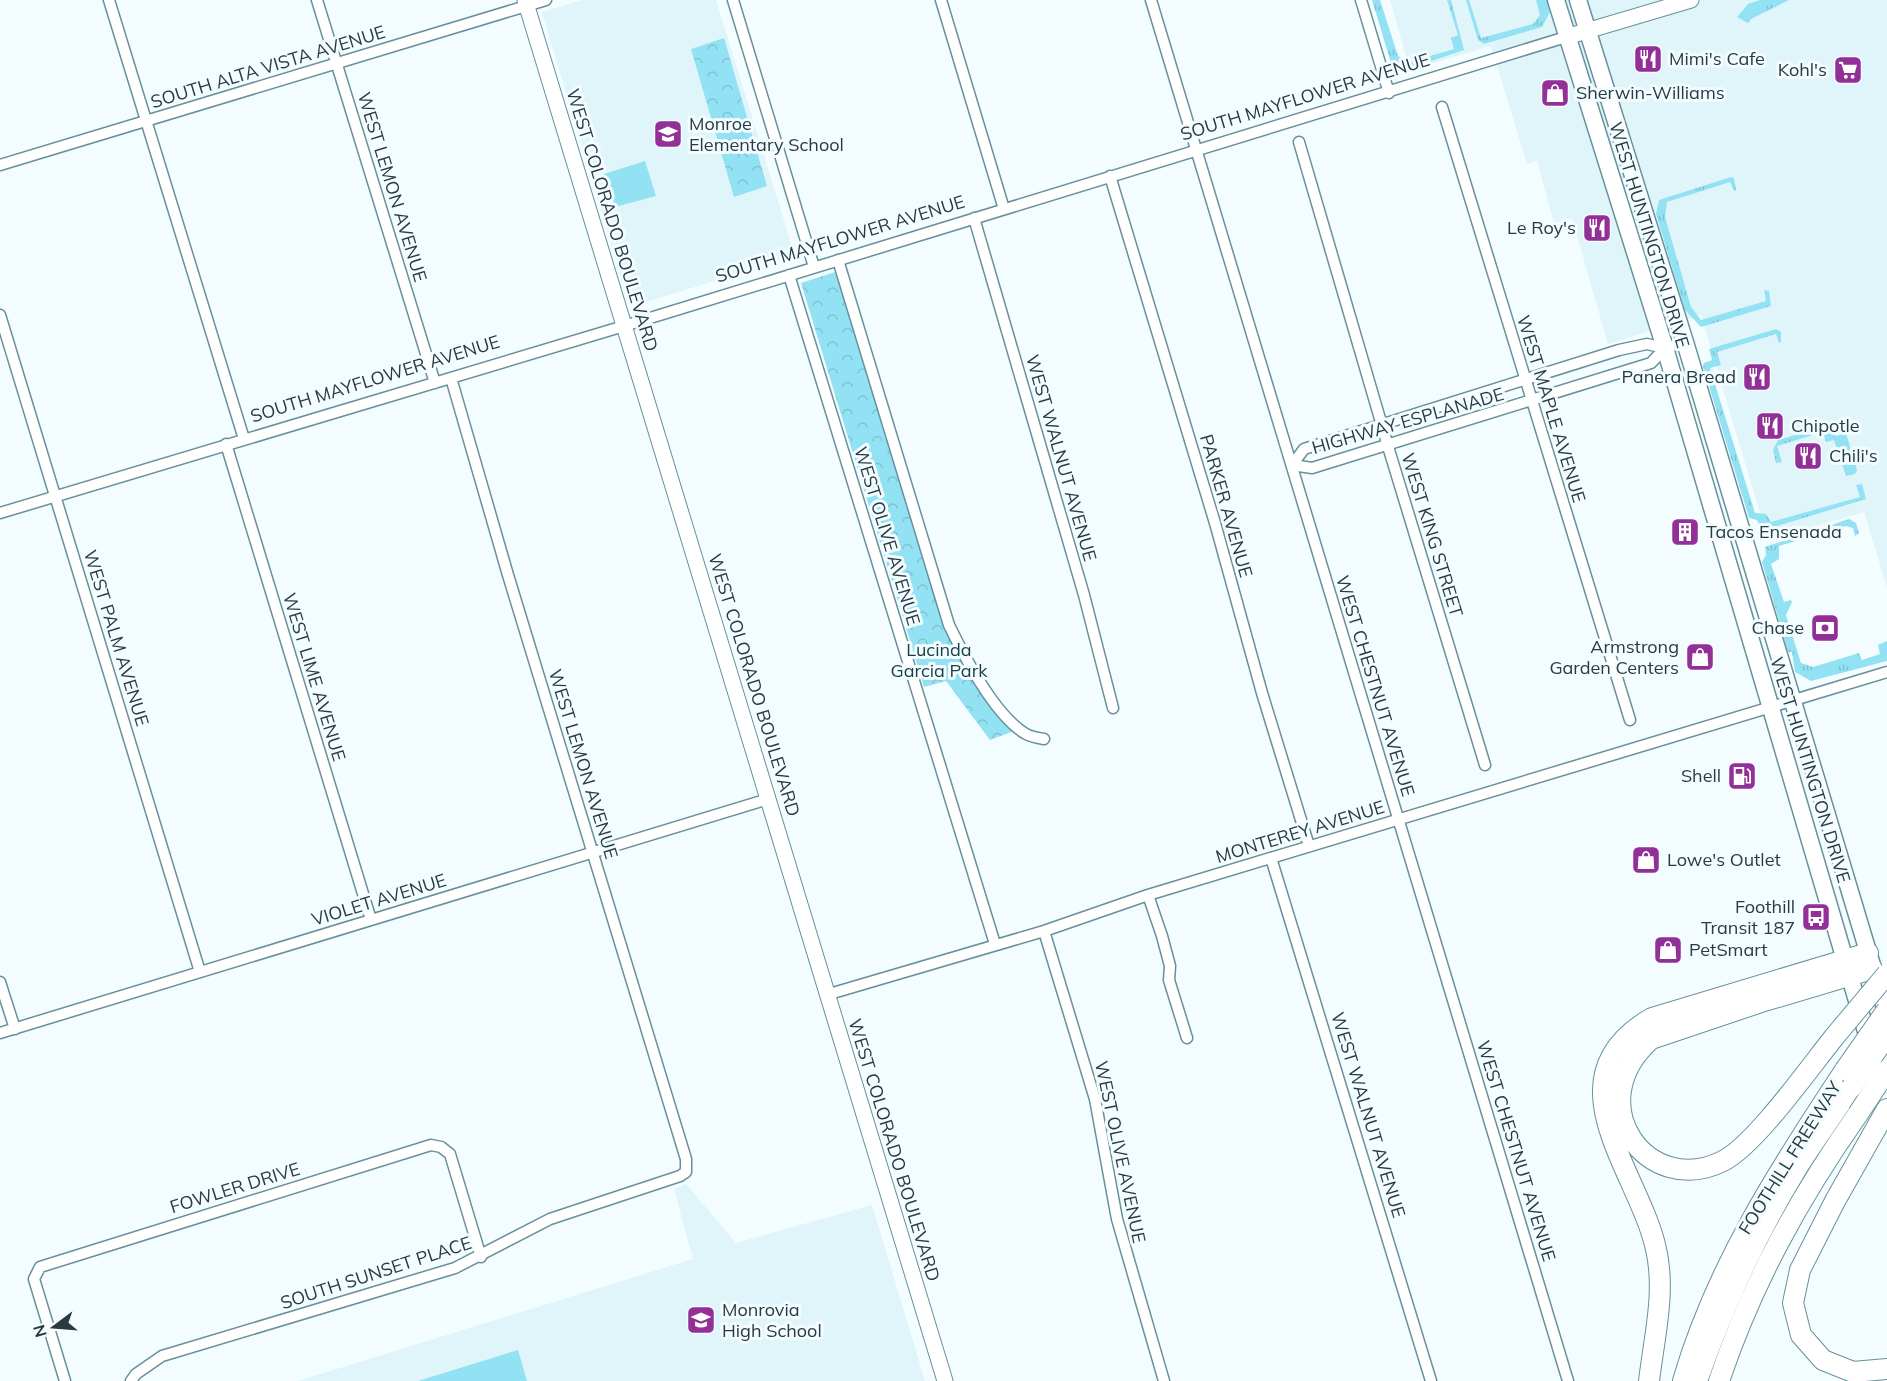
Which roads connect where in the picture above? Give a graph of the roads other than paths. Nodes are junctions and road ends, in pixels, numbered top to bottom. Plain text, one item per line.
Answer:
1 (110, 0) edge
2 (317, 0) edge
3 (546, 0) edge
4 (733, 0) edge
5 (941, 0) edge
6 (1151, 0) edge
7 (1361, 0) edge
8 (1556, 0) edge
9 (1578, 0) edge
10 (1691, 0) edge
11 (526, 3) edge
12 (1587, 31) junction
13 (1566, 37) junction
14 (336, 64) junction
15 (1389, 93) junction
16 (1442, 107) dead end
17 (146, 122) junction
18 (1299, 142) dead end
19 (1197, 151) junction
20 (0, 165) edge
21 (1110, 177) junction
22 (1004, 209) junction
23 (974, 218) junction
24 (838, 260) junction
25 (814, 267) junction
26 (789, 275) junction
27 (0, 315) edge
28 (624, 326) junction
29 (1685, 342) junction
30 (1665, 348) junction
31 (451, 378) junction
32 (1525, 380) junction
33 (435, 383) junction
34 (1532, 402) junction
35 (1381, 424) junction
36 (244, 439) junction
37 (226, 444) junction
38 (1388, 445) junction
39 (1292, 465) junction
40 (55, 496) junction
41 (0, 513) edge
42 (1887, 672) edge
43 (1791, 699) junction
44 (1113, 708) dead end
45 (1771, 708) junction
46 (1630, 720) dead end
47 (1044, 739) dead end
48 (1485, 765) dead end
49 (768, 799) junction
50 (1398, 820) junction
51 (1309, 846) junction
52 (592, 852) junction
53 (1271, 858) junction
54 (1148, 895) junction
55 (371, 920) junction
56 (1044, 931) junction
57 (995, 944) junction
58 (1876, 965) edge
59 (1848, 967) junction
60 (200, 972) junction
61 (0, 982) edge
62 (826, 995) junction
63 (1887, 1010) edge
64 (1887, 1015) edge
65 (15, 1029) junction
66 (0, 1033) edge
67 (1887, 1035) edge
68 (1187, 1038) dead end
69 (1887, 1052) edge
70 (1887, 1070) edge
71 (1852, 1093) junction
72 (1887, 1104) edge
73 (1887, 1109) edge
74 (686, 1159) joint
75 (481, 1257) junction
76 (1887, 1369) edge
77 (65, 1381) edge
78 (131, 1381) edge
79 (945, 1381) edge
80 (1164, 1381) edge
81 (1431, 1381) edge
82 (1568, 1381) edge
83 (1649, 1381) edge
84 (1683, 1381) edge
85 (1698, 1381) edge
86 (1708, 1381) edge
87 (1719, 1381) edge

1 - 17 street
2 - 14 street, WEST LEMON AVENUE
3 - 11 street, SOUTH ALTA VISTA AVENUE
4 - 25 street
5 - 22 street
6 - 19 street, WEST CHESTNUT AVENUE
7 - 15 street
8 - 13 main road, WEST HUNTINGTON DRIVE
9 - 12 main road, WEST HUNTINGTON DRIVE
10 - 12 street, SOUTH MAYFLOWER AVENUE
11 - 14 street, SOUTH ALTA VISTA AVENUE
11 - 28 street, WEST COLORADO BOULEVARD
12 - 13 street, SOUTH MAYFLOWER AVENUE
12 - 29 main road, WEST HUNTINGTON DRIVE
13 - 15 street, SOUTH MAYFLOWER AVENUE
13 - 30 main road, WEST HUNTINGTON DRIVE
14 - 17 street, SOUTH ALTA VISTA AVENUE
14 - 33 street, WEST LEMON AVENUE
15 - 19 street, SOUTH MAYFLOWER AVENUE
16 - 32 street, WEST MAPLE AVENUE
17 - 20 street, SOUTH ALTA VISTA AVENUE
17 - 36 street
18 - 35 street, WEST KING STREET
19 - 21 street, SOUTH MAYFLOWER AVENUE
19 - 39 street, WEST CHESTNUT AVENUE
21 - 22 street, SOUTH MAYFLOWER AVENUE
21 - 51 street, PARKER AVENUE
22 - 23 street, SOUTH MAYFLOWER AVENUE
23 - 24 street, SOUTH MAYFLOWER AVENUE
23 - 44 street, WEST WALNUT AVENUE
24 - 25 street, SOUTH MAYFLOWER AVENUE
24 - 47 street, WEST OLIVE AVENUE
25 - 26 street, SOUTH MAYFLOWER AVENUE
26 - 28 street, SOUTH MAYFLOWER AVENUE
26 - 57 street, WEST OLIVE AVENUE
27 - 40 street, WEST PALM AVENUE
28 - 31 street, SOUTH MAYFLOWER AVENUE
28 - 49 street, WEST COLORADO BOULEVARD
29 - 30 street, HIGHWAY ESPLANADE
29 - 43 main road, WEST HUNTINGTON DRIVE
30 - 32 street, HIGHWAY ESPLANADE
30 - 34 street, HIGHWAY ESPLANADE
30 - 45 main road, WEST HUNTINGTON DRIVE
31 - 33 street, SOUTH MAYFLOWER AVENUE
31 - 52 street, WEST LEMON AVENUE
32 - 34 street, WEST MAPLE AVENUE
32 - 35 street, HIGHWAY ESPLANADE
33 - 36 street, SOUTH MAYFLOWER AVENUE
34 - 38 street, HIGHWAY ESPLANADE
34 - 46 street, WEST MAPLE AVENUE
35 - 38 street, WEST KING STREET
35 - 39 street, HIGHWAY ESPLANADE
36 - 37 street, SOUTH MAYFLOWER AVENUE
37 - 40 street, SOUTH MAYFLOWER AVENUE
37 - 55 street, WEST LIME AVENUE
38 - 39 street, HIGHWAY ESPLANADE
38 - 48 street, WEST KING STREET
39 - 50 street, WEST CHESTNUT AVENUE
40 - 41 street, SOUTH MAYFLOWER AVENUE
40 - 60 street, WEST PALM AVENUE
42 - 43 street, MONTEREY AVENUE
43 - 45 street, MONTEREY AVENUE
43 - 58 main road, WEST HUNTINGTON DRIVE
45 - 50 street, MONTEREY AVENUE
45 - 59 main road, WEST HUNTINGTON DRIVE
49 - 52 street, VIOLET AVENUE
49 - 62 street, WEST COLORADO BOULEVARD
50 - 51 street, MONTEREY AVENUE
50 - 82 street, WEST CHESTNUT AVENUE
51 - 53 street, MONTEREY AVENUE
52 - 55 street, VIOLET AVENUE
52 - 74 street, WEST LEMON AVENUE
53 - 54 street, MONTEREY AVENUE
53 - 81 street, WEST WALNUT AVENUE
54 - 56 street, MONTEREY AVENUE
54 - 68 street
55 - 60 street, VIOLET AVENUE
56 - 57 street, MONTEREY AVENUE
56 - 80 street, WEST OLIVE AVENUE
57 - 62 street, MONTEREY AVENUE
58 - 59 highway
58 - 59 highway, bridge
58 - 64 main road, WEST HUNTINGTON DRIVE
59 - 72 main road, WEST HUNTINGTON DRIVE
59 - 83 highway
60 - 65 street, VIOLET AVENUE
61 - 65 street
62 - 79 street, WEST COLORADO BOULEVARD
63 - 71 highway, FOOTHILL FREEWAY, bridge
65 - 66 street, VIOLET AVENUE
67 - 71 highway, bridge
69 - 71 highway
70 - 71 highway, FOOTHILL FREEWAY, bridge
71 - 84 highway, FOOTHILL FREEWAY
71 - 85 highway
71 - 86 highway
71 - 87 highway, FOOTHILL FREEWAY
73 - 76 highway
74 - 75 street, SOUTH SUNSET PLACE
75 - 77 street, FOWLER DRIVE
75 - 78 street, SOUTH SUNSET PLACE

